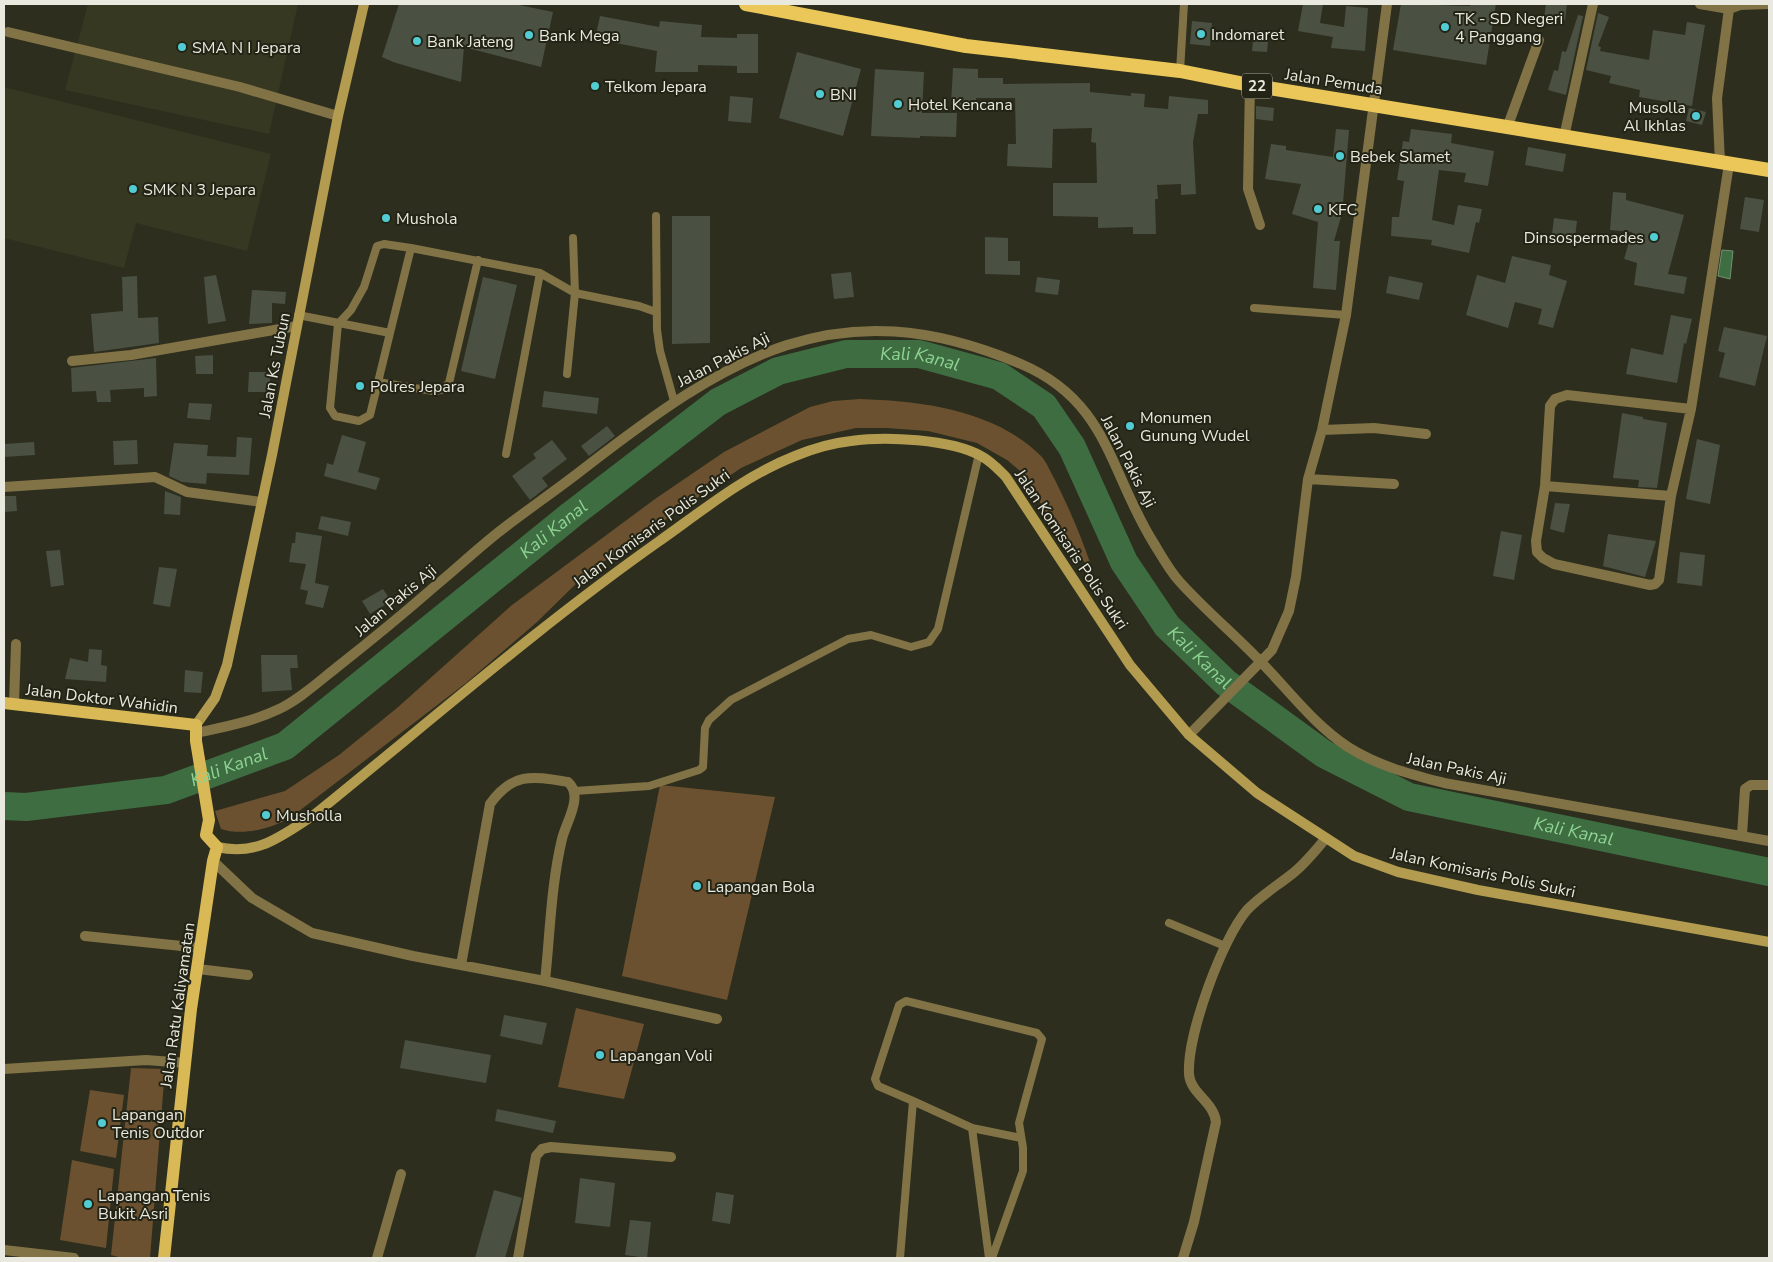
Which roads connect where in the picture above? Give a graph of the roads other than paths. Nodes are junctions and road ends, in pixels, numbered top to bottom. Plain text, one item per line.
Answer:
1 (364, 4) edge
2 (746, 4) edge
3 (1184, 4) edge
4 (1387, 4) edge
5 (1593, 4) edge
6 (1700, 4) edge
7 (1769, 4) edge
8 (1729, 10) junction
9 (8, 32) dead end
10 (1539, 40) dead end
11 (1180, 71) junction
12 (1250, 85) junction
13 (1374, 105) junction
14 (338, 116) junction
15 (1507, 128) junction
16 (1564, 137) junction
17 (1725, 163) junction
18 (1769, 170) edge
19 (656, 216) dead end
20 (1260, 225) dead end
21 (573, 238) dead end
22 (411, 248) junction
23 (478, 260) junction
24 (540, 273) junction
25 (575, 293) junction
26 (1254, 308) dead end
27 (656, 312) junction
28 (298, 315) junction
29 (1346, 315) junction
30 (338, 324) junction
31 (297, 326) junction
32 (390, 333) junction
33 (72, 361) dead end
34 (567, 374) dead end
35 (378, 382) junction
36 (674, 401) junction
37 (1691, 409) junction
38 (1322, 430) junction
39 (1426, 434) dead end
40 (506, 454) dead end
41 (979, 454) junction
42 (1308, 479) junction
43 (1394, 484) dead end
44 (1545, 486) junction
45 (4, 487) edge
46 (1671, 496) junction
47 (262, 502) junction
48 (16, 644) dead end
49 (1262, 662) junction
50 (9, 704) edge
51 (196, 733) junction
52 (1189, 735) junction
53 (1769, 785) edge
54 (575, 791) junction
55 (1742, 835) junction
56 (1326, 838) junction
57 (1769, 841) edge
58 (217, 847) junction
59 (213, 861) junction
60 (1169, 923) dead end
61 (85, 936) dead end
62 (1769, 942) edge
63 (1225, 946) junction
64 (200, 948) junction
65 (461, 965) junction
66 (198, 969) junction
67 (248, 974) dead end
68 (545, 981) junction
69 (717, 1019) dead end
70 (185, 1063) junction
71 (4, 1068) edge
72 (913, 1101) junction
73 (972, 1128) junction
74 (1021, 1138) junction
75 (671, 1157) dead end
76 (401, 1174) dead end
77 (4, 1250) edge
78 (74, 1258) edge
79 (164, 1258) edge
80 (378, 1258) edge
81 (518, 1258) edge
82 (900, 1258) edge
83 (990, 1258) edge
84 (1183, 1258) edge

1 - 14 main road, Jalan Ks Tubun
2 - 11 highway, Jalan Pemuda / 22
3 - 11 lane
4 - 13 street
5 - 16 street
6 - 8 street
7 - 8 street
8 - 17 street
9 - 14 street
10 - 15 street
11 - 12 highway, Jalan Pemuda / 22
12 - 13 highway, Jalan Pemuda / 22
12 - 20 street
13 - 15 highway, Jalan Pemuda / 22
13 - 29 street
14 - 28 main road, Jalan Ks Tubun
15 - 16 highway, Jalan Pemuda / 22
16 - 17 highway, Jalan Pemuda / 22
17 - 18 highway, Jalan Pemuda / 22
17 - 37 street
19 - 27 lane
21 - 25 lane
22 - 23 lane
22 - 30 lane
22 - 32 lane
23 - 24 lane
23 - 35 lane
24 - 25 lane
24 - 40 lane
25 - 27 lane
25 - 34 lane
26 - 29 lane
27 - 36 lane
28 - 30 lane
28 - 31 main road, Jalan Ks Tubun
29 - 38 street
30 - 32 lane
30 - 35 lane
31 - 33 street
31 - 47 main road, Jalan Ks Tubun
32 - 35 lane
36 - 49 street, Jalan Pakis Aji
36 - 51 street, Jalan Pakis Aji
37 - 44 street
37 - 46 street
38 - 39 street
38 - 42 street
41 - 52 main road, Jalan Komisaris Polis Sukri
41 - 54 lane
41 - 58 main road, Jalan Komisaris Polis Sukri
42 - 43 street
42 - 49 street
44 - 46 street
44 - 46 street
45 - 47 street
47 - 51 main road, Jalan Ks Tubun
48 - 50 street
49 - 52 street
49 - 55 street, Jalan Pakis Aji
50 - 51 main road, Jalan Doktor Wahidin
51 - 58 main road
52 - 56 main road, Jalan Komisaris Polis Sukri
53 - 55 street
54 - 65 street
54 - 68 street
55 - 57 street, Jalan Pakis Aji
56 - 62 main road, Jalan Komisaris Polis Sukri
56 - 63 street
58 - 59 main road, Jalan Ratu Kaliyamatan
59 - 64 main road, Jalan Ratu Kaliyamatan
59 - 65 street
60 - 63 lane
61 - 64 street
63 - 84 street
64 - 66 main road, Jalan Ratu Kaliyamatan
65 - 68 street
66 - 67 street
66 - 70 main road, Jalan Ratu Kaliyamatan
68 - 69 street
70 - 71 street
70 - 79 main road, Jalan Ratu Kaliyamatan
72 - 73 lane
72 - 74 lane
72 - 82 lane
73 - 74 lane
73 - 83 lane
74 - 83 lane
75 - 81 street
76 - 80 street
77 - 78 street

